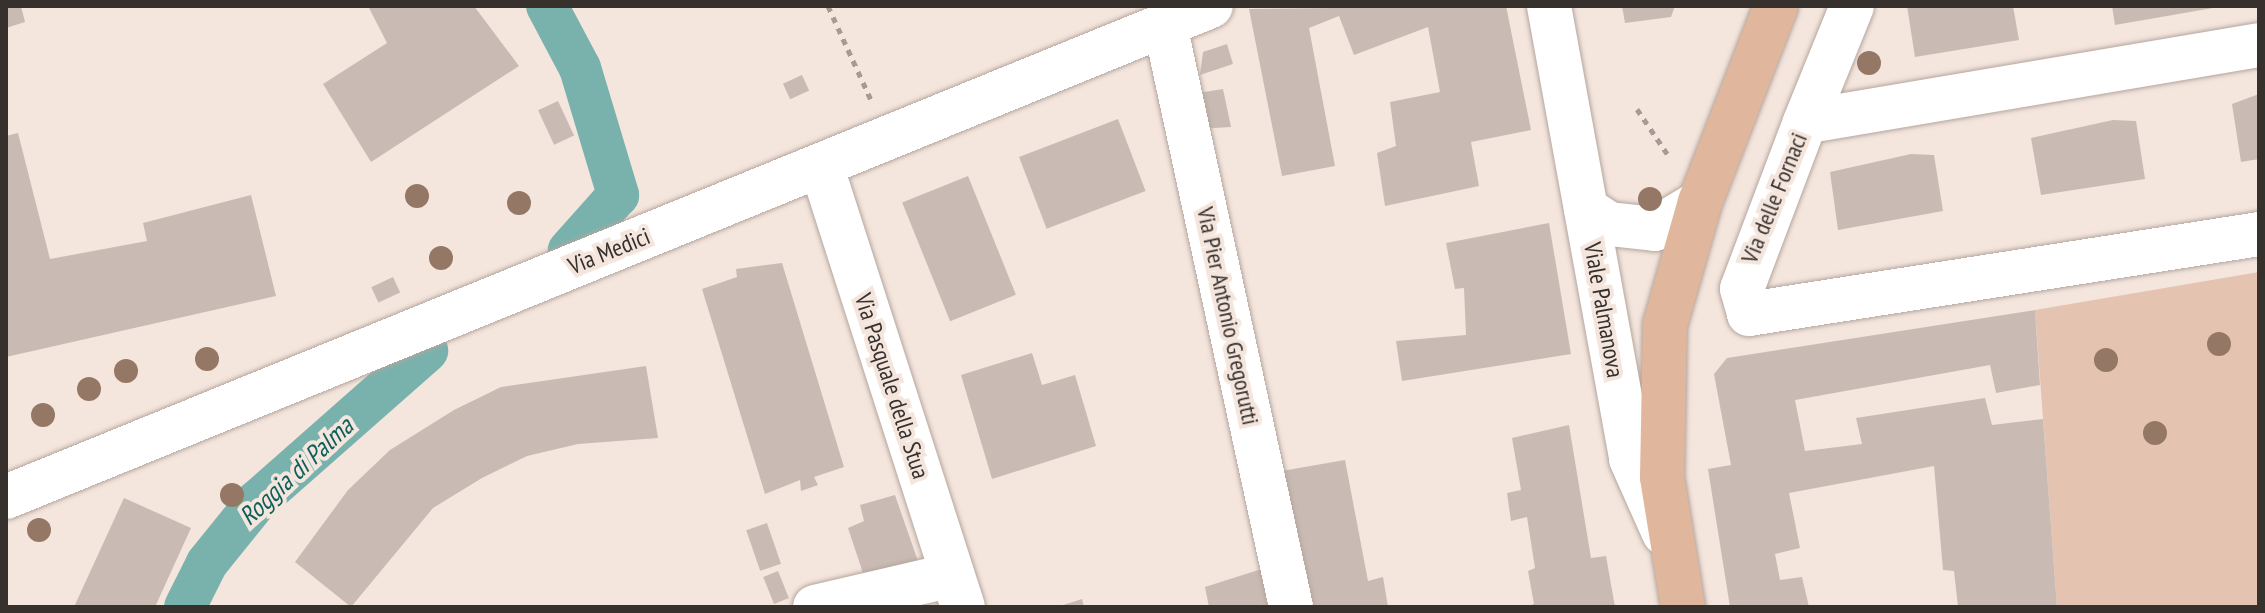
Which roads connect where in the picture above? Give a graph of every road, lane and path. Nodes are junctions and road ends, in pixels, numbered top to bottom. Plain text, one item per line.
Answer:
1 (828, 6) edge
2 (1211, 6) edge
3 (1549, 6) edge
4 (1776, 6) edge
5 (1852, 6) edge
6 (1165, 25) junction
7 (2259, 45) edge
8 (1637, 109) dead end
9 (876, 111) dead end
10 (1805, 122) junction
11 (821, 165) junction
12 (1700, 202) junction
13 (1586, 209) junction
14 (2259, 234) edge
15 (6, 497) edge
16 (1673, 555) junction
17 (957, 591) edge
18 (815, 607) edge
19 (1291, 607) edge
20 (1683, 607) edge

1 - 9 path
2 - 6 street, Via Medici
3 - 13 street, Viale Palmanova
4 - 12 main road
5 - 10 street
6 - 11 street, Via Medici
6 - 19 street, Via Pier Antonio Gregorutti
7 - 10 street, Via delle Fornaci
8 - 12 path
10 - 14 street, Via delle Fornaci
11 - 15 street, Via Medici
11 - 17 street, Via Pasquale della Stua
12 - 13 street
12 - 16 main road
13 - 16 street, Viale Palmanova
16 - 20 main road, Viale Palmanova
17 - 18 street

